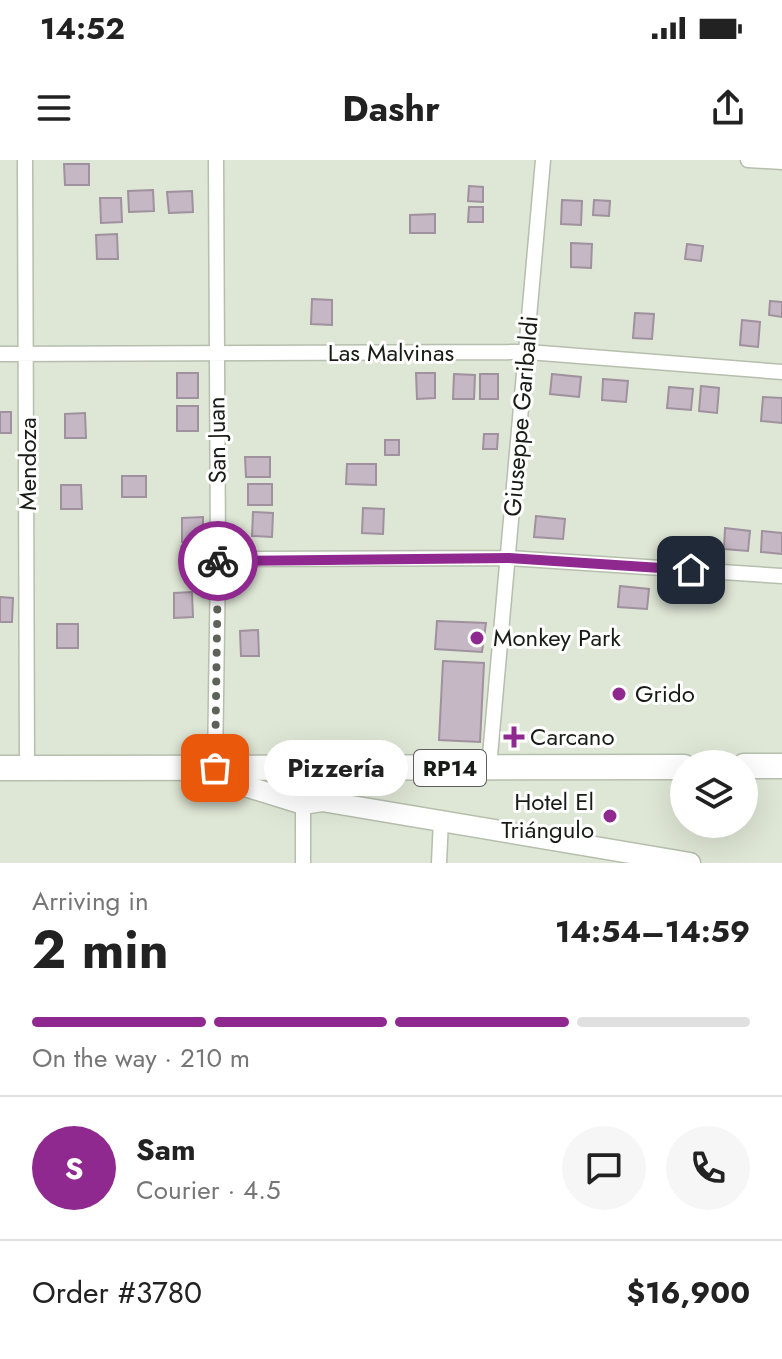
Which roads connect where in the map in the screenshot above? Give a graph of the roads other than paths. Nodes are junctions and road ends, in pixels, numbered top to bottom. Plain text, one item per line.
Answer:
1 (25, 160) edge
2 (216, 160) edge
3 (543, 160) edge
4 (748, 160) edge
5 (782, 162) edge
6 (528, 352) junction
7 (215, 353) junction
8 (0, 354) edge
9 (28, 354) junction
10 (782, 372) edge
11 (509, 558) junction
12 (218, 559) junction
13 (782, 576) edge
14 (758, 766) edge
15 (782, 766) edge
16 (489, 767) junction
17 (670, 767) edge
18 (0, 768) edge
19 (27, 768) junction
20 (215, 768) junction
21 (303, 804) junction
22 (441, 820) junction
23 (303, 863) edge
24 (439, 863) edge
25 (690, 863) edge

1 - 9 street, Mendoza
2 - 7 street, San Juan
3 - 6 street, Giuseppe Garibaldi
4 - 5 street
6 - 7 street, Las Malvinas
6 - 10 street, Las Malvinas
6 - 11 street, Giuseppe Garibaldi
7 - 9 street, Las Malvinas
7 - 12 street, San Juan
8 - 9 street, Las Malvinas
9 - 19 street, Mendoza
11 - 12 street
11 - 13 street
11 - 16 street, Giuseppe Garibaldi
12 - 20 street, San Juan
14 - 15 main road
16 - 17 main road, RP14
16 - 20 main road, RP14
18 - 19 main road, RP14
19 - 20 main road, RP14
20 - 21 main road
21 - 22 main road
21 - 23 street
22 - 24 street
22 - 25 main road

